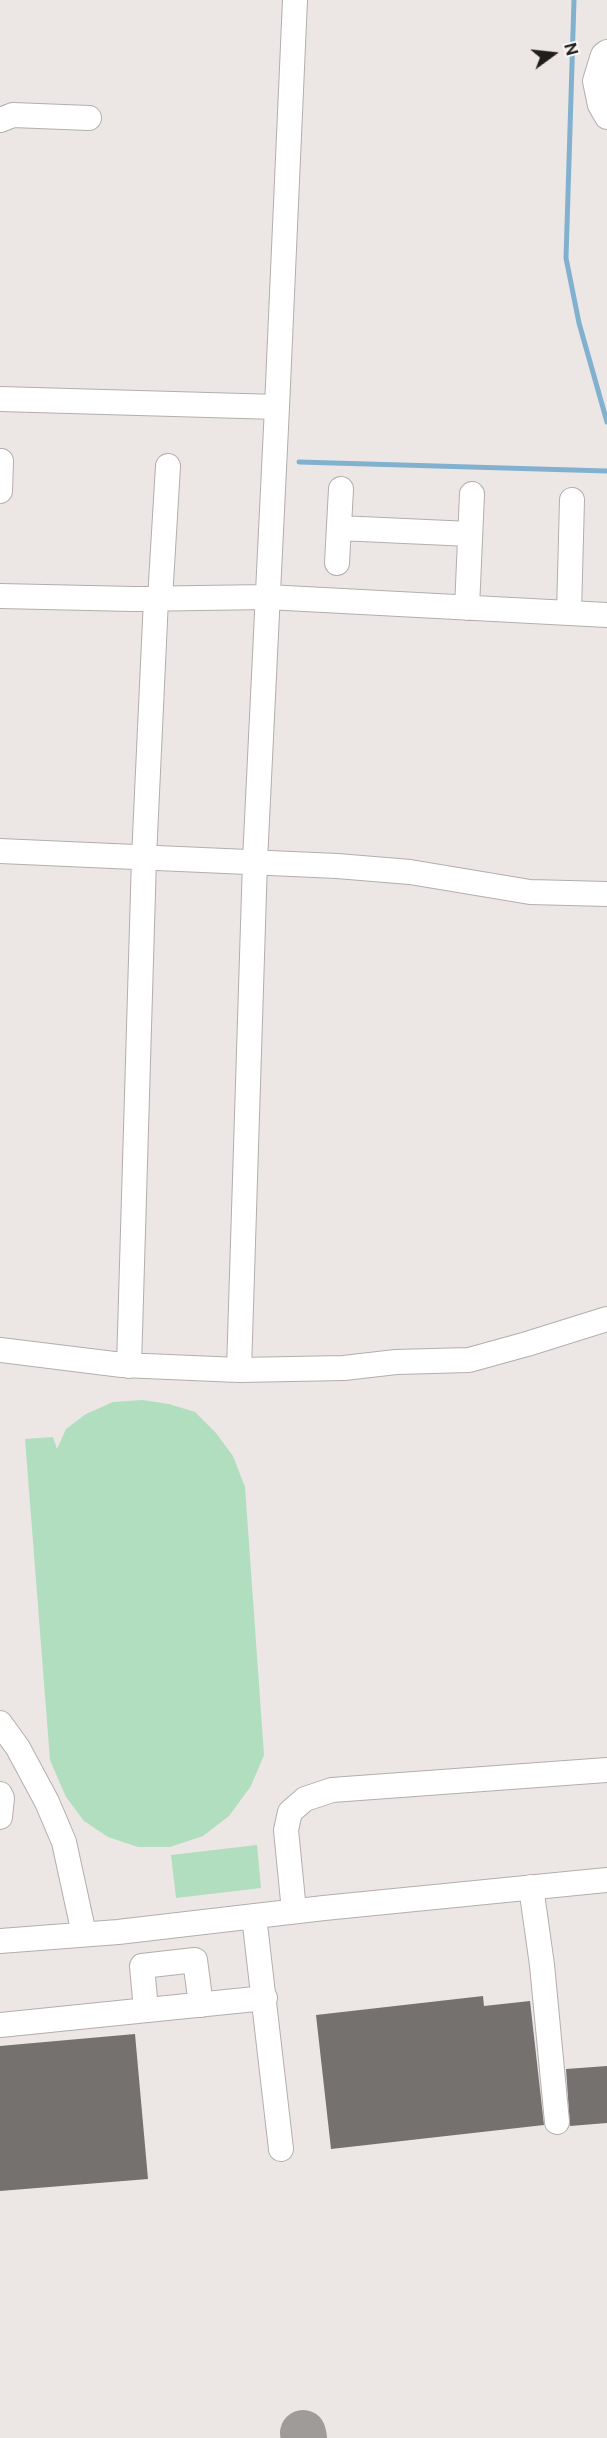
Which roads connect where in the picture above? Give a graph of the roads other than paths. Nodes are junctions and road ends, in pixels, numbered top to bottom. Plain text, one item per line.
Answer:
1 (295, 0) edge
2 (607, 52) edge
3 (607, 117) edge
4 (89, 118) dead end
5 (0, 120) edge
6 (0, 399) edge
7 (277, 407) junction
8 (1, 461) edge
9 (168, 466) dead end
10 (341, 489) dead end
11 (0, 491) edge
12 (472, 494) dead end
13 (572, 500) dead end
14 (339, 528) junction
15 (470, 534) junction
16 (338, 563) dead end
17 (0, 596) edge
18 (267, 597) junction
19 (158, 599) junction
20 (467, 608) junction
21 (569, 613) junction
22 (607, 615) edge
23 (0, 851) edge
24 (144, 858) junction
25 (255, 861) junction
26 (607, 894) edge
27 (607, 1318) edge
28 (0, 1350) edge
29 (129, 1366) junction
30 (239, 1370) junction
31 (0, 1723) edge
32 (607, 1770) edge
33 (0, 1794) edge
34 (0, 1817) edge
35 (607, 1880) edge
36 (531, 1887) junction
37 (294, 1911) junction
38 (254, 1916) junction
39 (84, 1934) junction
40 (0, 1941) edge
41 (265, 1998) junction
42 (201, 2005) junction
43 (146, 2010) junction
44 (0, 2025) edge
45 (557, 2122) dead end
46 (281, 2149) dead end

1 - 7 lane
2 - 3 lane
4 - 5 lane
6 - 7 lane
7 - 18 lane
8 - 11 lane
9 - 19 lane
10 - 14 lane
12 - 15 lane
13 - 21 lane
14 - 15 lane
14 - 16 lane
15 - 20 lane
17 - 19 lane
18 - 19 lane
18 - 20 lane
18 - 25 lane
19 - 24 lane
20 - 21 lane
21 - 22 lane
23 - 24 lane
24 - 25 lane
24 - 29 lane
25 - 26 lane
25 - 30 lane
27 - 30 lane
28 - 29 lane
29 - 30 lane
31 - 39 lane
32 - 37 lane
33 - 34 lane
35 - 36 lane
36 - 37 lane
36 - 45 lane
37 - 38 lane
38 - 39 lane
38 - 41 lane
39 - 40 lane
41 - 42 lane
41 - 46 lane
42 - 43 lane
42 - 43 lane
43 - 44 lane

